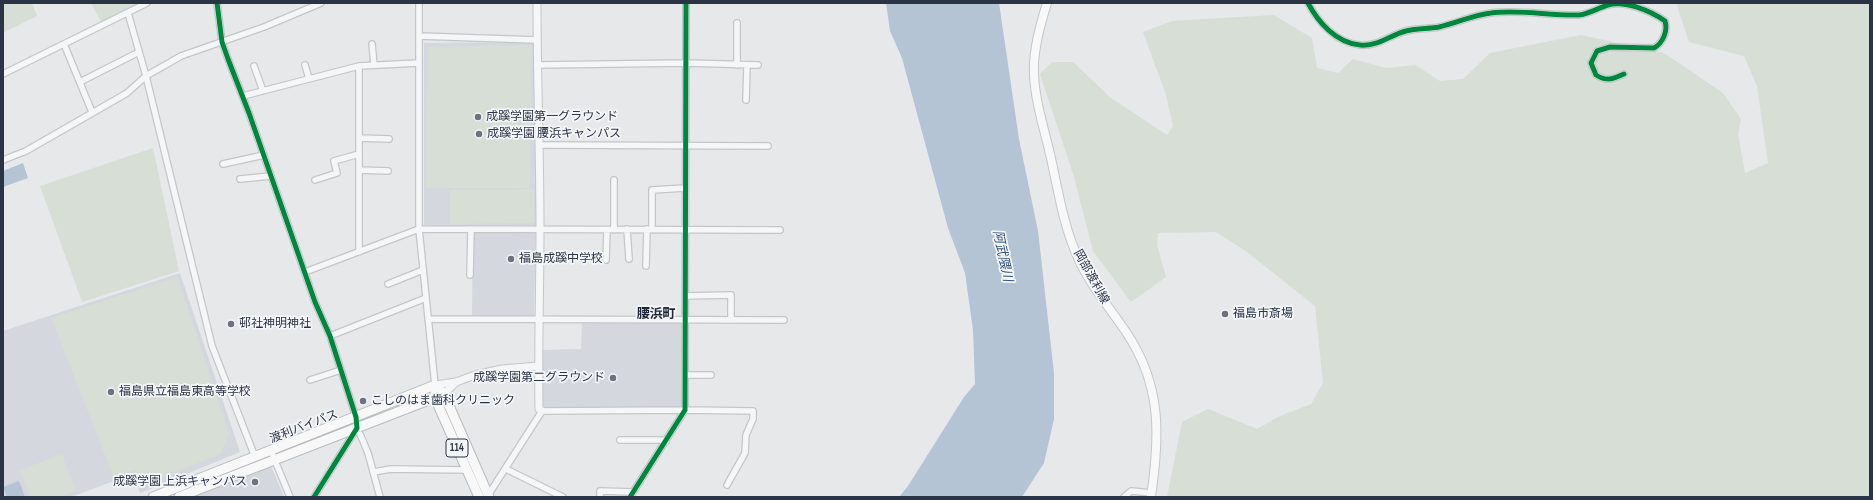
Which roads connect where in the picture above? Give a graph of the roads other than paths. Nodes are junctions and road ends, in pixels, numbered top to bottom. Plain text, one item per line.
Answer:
1 (148, 3) edge
2 (217, 3) edge
3 (320, 3) edge
4 (419, 3) edge
5 (537, 3) edge
6 (686, 3) edge
7 (1047, 3) edge
8 (1308, 3) edge
9 (128, 13) junction
10 (737, 23) dead end
11 (419, 36) junction
12 (537, 40) junction
13 (222, 42) junction
14 (64, 44) junction
15 (372, 44) dead end
16 (139, 52) junction
17 (419, 63) junction
18 (686, 63) junction
19 (305, 65) dead end
20 (374, 65) junction
21 (537, 65) junction
22 (737, 65) junction
23 (758, 65) dead end
24 (254, 66) dead end
25 (359, 66) junction
26 (747, 66) junction
27 (3, 74) edge
28 (1624, 74) dead end
29 (146, 76) junction
30 (309, 79) junction
31 (80, 82) junction
32 (263, 91) junction
33 (243, 96) junction
34 (746, 100) dead end
35 (92, 112) junction
36 (359, 138) junction
37 (389, 138) dead end
38 (540, 145) junction
39 (685, 146) junction
40 (768, 146) dead end
41 (359, 154) junction
42 (264, 155) junction
43 (3, 160) edge
44 (223, 164) dead end
45 (359, 170) junction
46 (388, 171) dead end
47 (271, 176) junction
48 (240, 179) dead end
49 (315, 180) dead end
50 (614, 180) dead end
51 (685, 188) junction
52 (540, 228) junction
53 (419, 229) junction
54 (471, 229) junction
55 (627, 229) junction
56 (650, 229) junction
57 (607, 230) junction
58 (614, 230) junction
59 (684, 230) junction
60 (780, 230) dead end
61 (359, 252) junction
62 (628, 259) dead end
63 (606, 260) dead end
64 (646, 266) dead end
65 (424, 270) junction
66 (305, 272) junction
67 (470, 275) dead end
68 (388, 284) dead end
69 (685, 296) junction
70 (426, 298) junction
71 (428, 319) junction
72 (538, 319) junction
73 (685, 320) junction
74 (731, 320) junction
75 (784, 320) dead end
76 (330, 336) junction
77 (538, 366) junction
78 (341, 370) junction
79 (685, 375) junction
80 (711, 375) dead end
81 (310, 380) dead end
82 (456, 382) junction
83 (435, 385) junction
84 (444, 394) junction
85 (435, 398) junction
86 (685, 410) junction
87 (542, 412) junction
88 (356, 417) junction
89 (358, 431) junction
90 (620, 440) dead end
91 (666, 442) junction
92 (273, 455) junction
93 (255, 457) junction
94 (506, 469) junction
95 (467, 470) junction
96 (373, 472) junction
97 (727, 485) dead end
98 (631, 495) edge
99 (1151, 495) edge
100 (153, 497) edge
101 (179, 497) edge
102 (290, 497) edge
103 (314, 497) edge
104 (380, 497) edge
105 (486, 497) edge
106 (563, 497) edge
107 (600, 497) edge
108 (1124, 497) edge

1 - 9 street
2 - 13 street
3 - 13 street
4 - 11 street
5 - 12 street
6 - 18 street
7 - 99 main road, 岡部渡利線
8 - 28 street
9 - 14 street
9 - 16 street
10 - 22 street
11 - 12 street
11 - 17 street
12 - 21 street
13 - 29 street
13 - 33 street
14 - 27 street
14 - 31 street
15 - 20 street
16 - 29 street
16 - 31 street
17 - 20 street
17 - 53 street
18 - 21 street
18 - 22 street
18 - 39 street
19 - 30 street
20 - 25 street
21 - 38 street
22 - 26 street
23 - 26 street
24 - 32 street
25 - 30 street
25 - 36 street
26 - 34 street
29 - 35 street
29 - 93 street
30 - 32 street
31 - 35 street
32 - 33 street
33 - 42 street
35 - 43 street
36 - 37 street
36 - 41 street
38 - 39 street
38 - 52 street
39 - 40 street
39 - 51 street
41 - 45 street
41 - 49 street
42 - 44 street
42 - 47 street
45 - 46 street
45 - 61 street
47 - 48 street
47 - 66 street
50 - 58 street
51 - 56 street
51 - 59 street
52 - 54 street
52 - 57 street
52 - 72 street
53 - 54 street
53 - 61 street
53 - 65 street
54 - 67 street
55 - 56 street
55 - 58 street
55 - 62 street
56 - 59 street
56 - 64 street
57 - 58 street
57 - 63 street
59 - 60 street
59 - 69 street
61 - 66 street
65 - 68 street
65 - 70 street
66 - 76 street
69 - 73 street
69 - 74 street
70 - 71 street
70 - 76 street
71 - 72 street
71 - 83 street
72 - 73 street
72 - 77 street
73 - 74 street
73 - 79 street
74 - 75 street
76 - 78 street
77 - 82 street
77 - 87 street
78 - 81 street
78 - 88 street
79 - 80 street
79 - 86 street
82 - 83 street
82 - 84 street
83 - 84 highway, 114
83 - 85 highway, 114
83 - 88 highway, 渡利バイパス
84 - 85 highway, 渡利バイパス
84 - 105 highway, 114
85 - 89 highway, 渡利バイパス
85 - 95 highway, 114
86 - 87 street
86 - 91 street
86 - 97 street
87 - 94 street
88 - 89 street
88 - 92 highway, 渡利バイパス
89 - 92 highway, 渡利バイパス
89 - 96 street
89 - 103 street
90 - 91 street
91 - 98 street
92 - 93 highway, 渡利バイパス
92 - 101 highway, 渡利バイパス
92 - 102 street
93 - 100 highway, 渡利バイパス
94 - 105 street
94 - 106 street
95 - 96 street
95 - 105 highway, 114
96 - 104 street
98 - 107 street
99 - 108 street

